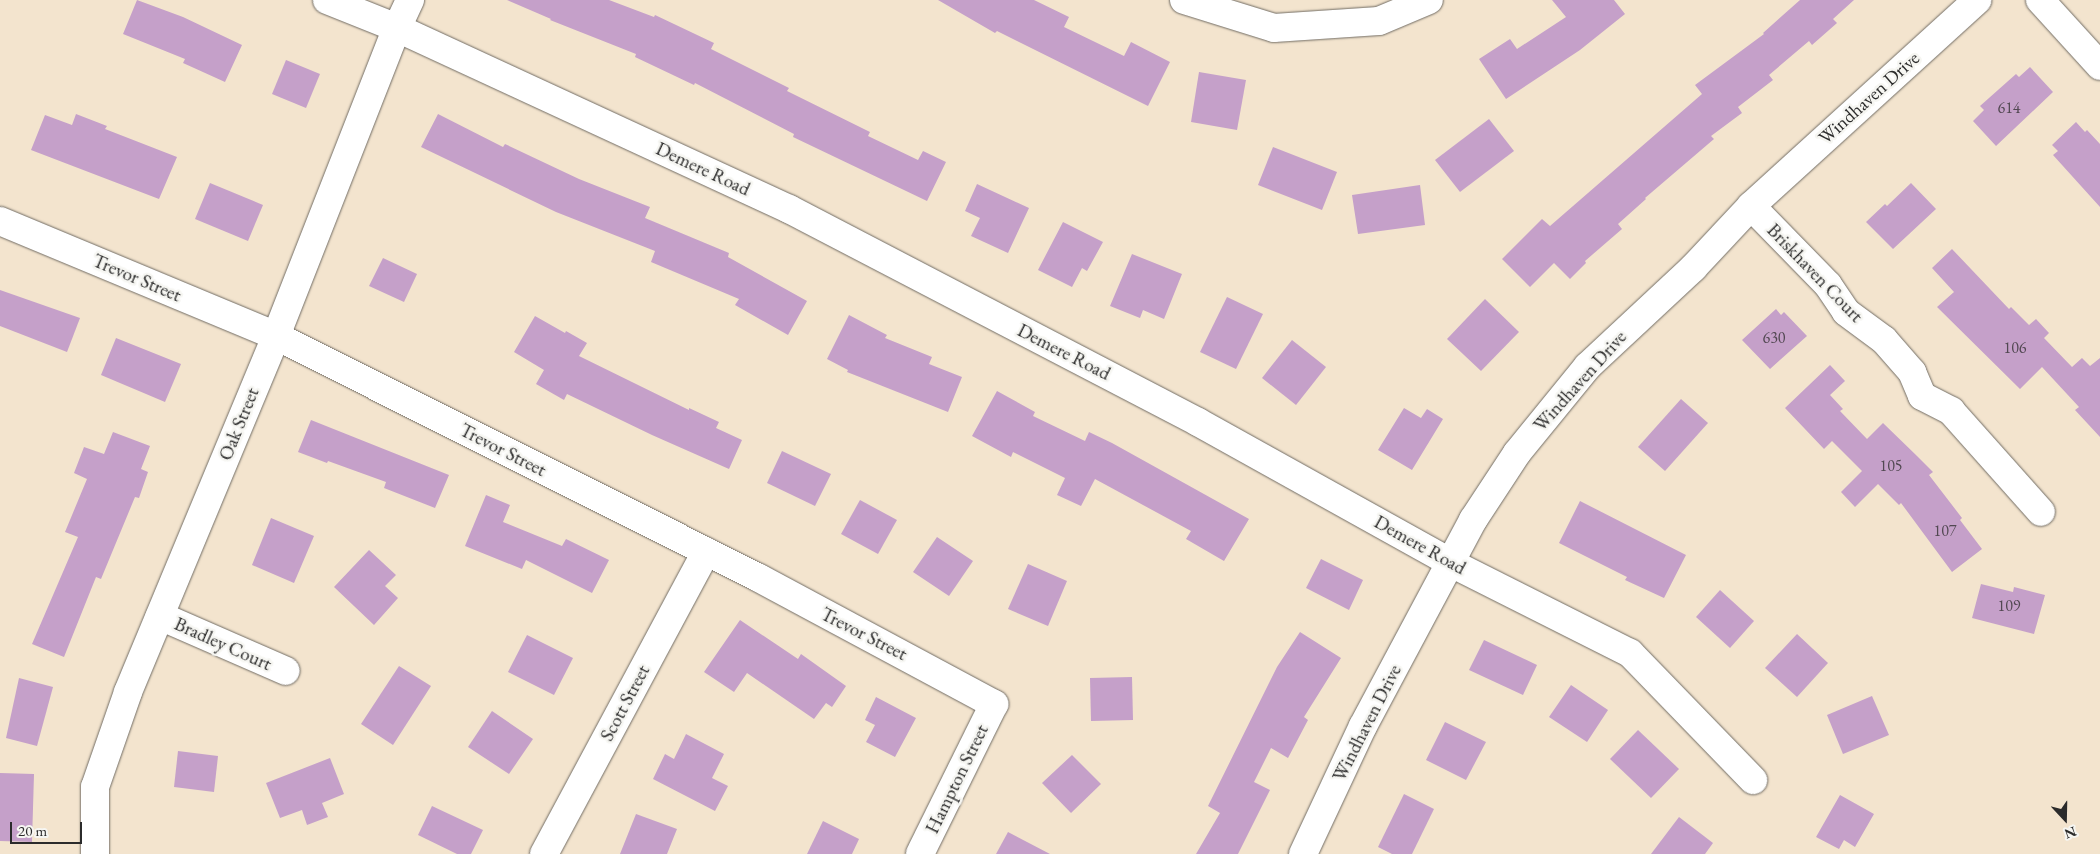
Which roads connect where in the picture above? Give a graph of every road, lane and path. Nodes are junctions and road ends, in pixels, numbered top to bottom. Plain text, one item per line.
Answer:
1 (327, 0) edge
2 (410, 0) edge
3 (1184, 0) edge
4 (1429, 0) edge
5 (1976, 0) edge
6 (2040, 0) edge
7 (397, 28) junction
8 (2100, 66) edge
9 (1751, 206) junction
10 (0, 221) edge
11 (276, 336) junction
12 (2041, 512) dead end
13 (706, 552) junction
14 (1451, 563) junction
15 (160, 616) junction
16 (286, 672) dead end
17 (994, 704) joint
18 (1753, 780) dead end
19 (95, 854) edge
20 (544, 854) edge
21 (920, 854) edge
22 (1303, 854) edge

1 - 7 street, Demere Road
2 - 7 street, Oak Street
3 - 4 street
5 - 9 street, Windhaven Drive
6 - 8 street
7 - 11 street, Oak Street
7 - 14 street, Demere Road
9 - 12 street, Briskhaven Court
9 - 14 street, Windhaven Drive
10 - 11 street, Trevor Street
11 - 13 street, Trevor Street
11 - 15 street, Oak Street
13 - 17 street, Trevor Street
13 - 20 street, Scott Street
14 - 18 street, Demere Road
14 - 22 street, Windhaven Drive
15 - 16 street, Bradley Court
15 - 19 street, Oak Street
17 - 21 street, Hampton Street

